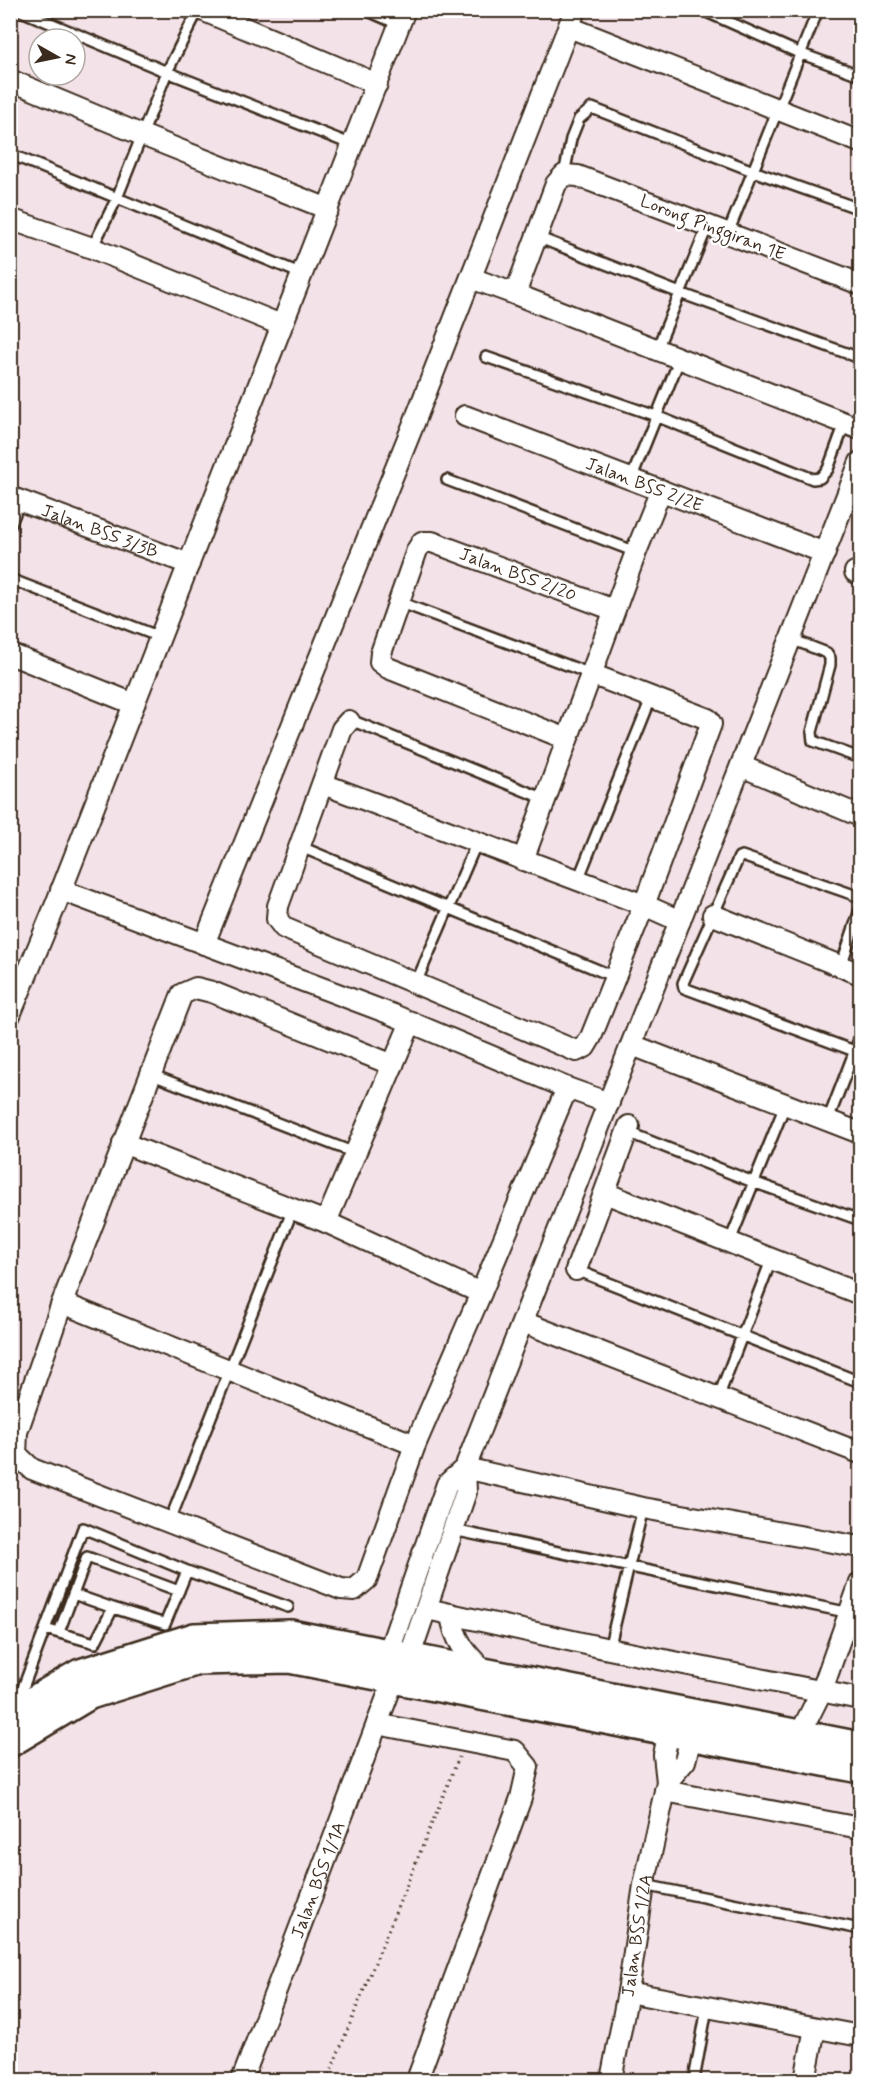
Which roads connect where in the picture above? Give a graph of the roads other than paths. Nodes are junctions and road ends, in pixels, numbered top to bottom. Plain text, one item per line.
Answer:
1 (19, 10) edge
2 (200, 10) edge
3 (366, 10) edge
4 (702, 10) edge
5 (818, 10) edge
6 (402, 18) edge
7 (572, 19) edge
8 (799, 53) junction
9 (167, 72) junction
10 (861, 75) edge
11 (10, 80) edge
12 (377, 84) junction
13 (778, 110) junction
14 (142, 135) junction
15 (861, 142) edge
16 (353, 145) junction
17 (10, 154) edge
18 (753, 171) junction
19 (564, 175) junction
20 (117, 198) junction
21 (328, 209) junction
22 (861, 209) edge
23 (10, 219) edge
24 (708, 225) junction
25 (728, 233) junction
26 (537, 237) junction
27 (92, 248) junction
28 (302, 274) junction
29 (471, 278) junction
30 (861, 284) edge
31 (680, 293) junction
32 (515, 294) junction
33 (281, 325) junction
34 (657, 349) junction
35 (486, 357) dead end
36 (680, 358) junction
37 (861, 358) edge
38 (465, 416) dead end
39 (656, 416) junction
40 (853, 426) edge
41 (861, 462) edge
42 (631, 479) junction
43 (447, 480) dead end
44 (661, 490) junction
45 (15, 499) edge
46 (10, 526) edge
47 (636, 552) junction
48 (825, 553) junction
49 (189, 564) junction
50 (10, 579) edge
51 (399, 602) junction
52 (614, 610) junction
53 (160, 637) junction
54 (791, 639) junction
55 (10, 654) edge
56 (591, 674) junction
57 (652, 696) junction
58 (134, 704) junction
59 (348, 721) joint
60 (567, 739) junction
61 (861, 758) edge
62 (741, 766) junction
63 (323, 784) junction
64 (545, 800) junction
65 (861, 816) edge
66 (477, 842) junction
67 (301, 848) junction
68 (523, 860) junction
69 (578, 880) junction
70 (61, 890) junction
71 (861, 897) edge
72 (644, 905) junction
73 (447, 908) junction
74 (861, 910) edge
75 (713, 915) junction
76 (680, 921) junction
77 (204, 944) junction
78 (841, 966) junction
79 (861, 974) edge
80 (615, 977) junction
81 (416, 983) junction
82 (10, 1015) edge
83 (411, 1022) junction
84 (861, 1037) edge
85 (632, 1045) junction
86 (858, 1052) edge
87 (393, 1065) junction
88 (150, 1074) junction
89 (567, 1088) junction
90 (609, 1103) junction
91 (786, 1103) junction
92 (828, 1120) junction
93 (628, 1129) joint
94 (861, 1133) edge
95 (123, 1143) junction
96 (355, 1153) junction
97 (753, 1182) junction
98 (605, 1193) junction
99 (293, 1209) junction
100 (861, 1220) edge
101 (326, 1222) junction
102 (730, 1241) junction
103 (772, 1258) junction
104 (576, 1270) joint
105 (481, 1293) junction
106 (861, 1294) edge
107 (62, 1303) junction
108 (523, 1322) junction
109 (743, 1334) junction
110 (229, 1371) junction
111 (861, 1382) edge
112 (718, 1398) junction
113 (415, 1445) junction
114 (861, 1453) edge
115 (465, 1468) junction
116 (643, 1508) junction
117 (169, 1523) junction
118 (453, 1530) junction
119 (861, 1547) edge
120 (628, 1568) junction
121 (187, 1571) junction
122 (861, 1583) edge
123 (179, 1591) junction
124 (73, 1594) junction
125 (288, 1607) dead end
126 (113, 1608) junction
127 (427, 1609) junction
128 (451, 1614) junction
129 (855, 1614) edge
130 (45, 1629) junction
131 (59, 1632) junction
132 (609, 1649) junction
133 (397, 1663) junction
134 (485, 1673) junction
135 (822, 1690) junction
136 (861, 1699) edge
137 (12, 1713) edge
138 (682, 1723) junction
139 (377, 1724) junction
140 (800, 1734) junction
141 (10, 1743) edge
142 (861, 1746) edge
143 (861, 1769) edge
144 (666, 1787) junction
145 (861, 1828) edge
146 (644, 1885) junction
147 (861, 1929) edge
148 (628, 1992) junction
149 (707, 2008) junction
150 (815, 2028) junction
151 (861, 2036) edge
152 (242, 2080) edge
153 (417, 2080) edge
154 (611, 2080) edge
155 (694, 2080) edge
156 (805, 2080) edge

1 - 9 lane
2 - 9 lane
2 - 12 street
3 - 6 lane
4 - 8 lane
5 - 8 lane
6 - 12 street
7 - 13 street
7 - 29 street
8 - 10 lane
8 - 13 lane
9 - 14 lane
9 - 16 lane
11 - 14 street
12 - 16 street
13 - 15 street
13 - 18 lane
14 - 20 lane
14 - 21 street
16 - 21 street
17 - 20 lane
18 - 19 lane
18 - 22 lane
18 - 25 lane
19 - 24 street, Lorong Pinggiran 1E
19 - 26 street
20 - 27 lane
20 - 28 lane
21 - 28 street
23 - 27 street
24 - 25 street, Lorong Pinggiran 1E
24 - 31 lane
25 - 30 street, Lorong Pinggiran 1E
26 - 31 lane
26 - 32 street
27 - 33 street
28 - 33 street
29 - 32 street
29 - 77 street
31 - 34 lane
31 - 37 lane
32 - 34 street
33 - 49 street
34 - 36 street
35 - 39 lane
36 - 39 lane
36 - 40 street
38 - 42 street, Jalan BSS 2/2E
39 - 40 lane
39 - 42 lane
41 - 48 street
42 - 44 street, Jalan BSS 2/2E
43 - 47 lane
44 - 47 street
44 - 48 street, Jalan BSS 2/2E
45 - 46 lane
45 - 49 street, Jalan BSS 3/3B
47 - 52 street
48 - 54 street
49 - 53 street
50 - 53 lane
51 - 52 street, Jalan BSS 2/20
51 - 56 lane
51 - 60 street
52 - 56 street
53 - 58 street
54 - 61 lane
54 - 62 street
55 - 58 street
56 - 57 street
56 - 60 street
57 - 69 lane
57 - 72 street
58 - 70 street
59 - 63 street
59 - 64 lane
60 - 64 street
62 - 65 street
62 - 76 street
63 - 66 street
63 - 67 street
64 - 68 street
66 - 68 street
66 - 73 lane
67 - 73 lane
67 - 81 street
68 - 69 street
69 - 72 street
70 - 77 street
70 - 82 street
71 - 75 lane
72 - 76 street
72 - 80 street
73 - 80 lane
73 - 81 lane
74 - 78 lane
75 - 78 street
75 - 86 lane
76 - 85 street
77 - 83 street
78 - 79 street
80 - 81 street
83 - 87 street
83 - 89 street
84 - 86 lane
85 - 90 street
85 - 91 street
86 - 92 lane
87 - 88 street
87 - 96 street
88 - 95 street
88 - 96 lane
89 - 90 street
89 - 105 street
90 - 108 street
91 - 92 street
91 - 97 lane
92 - 94 street
93 - 97 lane
93 - 98 street
95 - 99 street
95 - 107 street
96 - 101 street
97 - 100 lane
97 - 102 lane
98 - 102 street
98 - 104 street
99 - 101 street
99 - 110 lane
101 - 105 street
102 - 103 street
103 - 106 street
103 - 109 lane
104 - 109 lane
105 - 113 street
107 - 110 street
107 - 117 street
108 - 112 street
108 - 115 street
109 - 111 lane
109 - 112 lane
110 - 113 street
110 - 117 lane
112 - 114 street
113 - 117 street
115 - 116 street
115 - 118 street
115 - 133 street
116 - 119 street
116 - 120 lane
118 - 120 lane
118 - 127 street
120 - 129 lane
120 - 132 lane
121 - 123 lane
121 - 125 lane
121 - 130 lane
122 - 129 street
123 - 124 lane
123 - 126 lane
124 - 126 lane
124 - 131 lane
126 - 131 lane
127 - 128 street
127 - 133 street
128 - 132 street
128 - 134 street
129 - 135 street
130 - 131 lane
130 - 137 lane
132 - 135 street
133 - 134 street
133 - 137 street
133 - 138 street
133 - 139 street, Jalan BSS 1/1A
133 - 141 street
134 - 138 street
135 - 136 street
135 - 140 street
138 - 140 street
138 - 143 street
138 - 144 street
139 - 152 street, Jalan BSS 1/1A
139 - 153 street
140 - 142 street
144 - 145 street
144 - 146 street, Jalan BSS 1/2A
146 - 147 lane
146 - 148 street, Jalan BSS 1/2A
148 - 149 street
148 - 154 street, Jalan BSS 1/2A
149 - 150 street
149 - 155 lane
150 - 151 street
150 - 156 street

